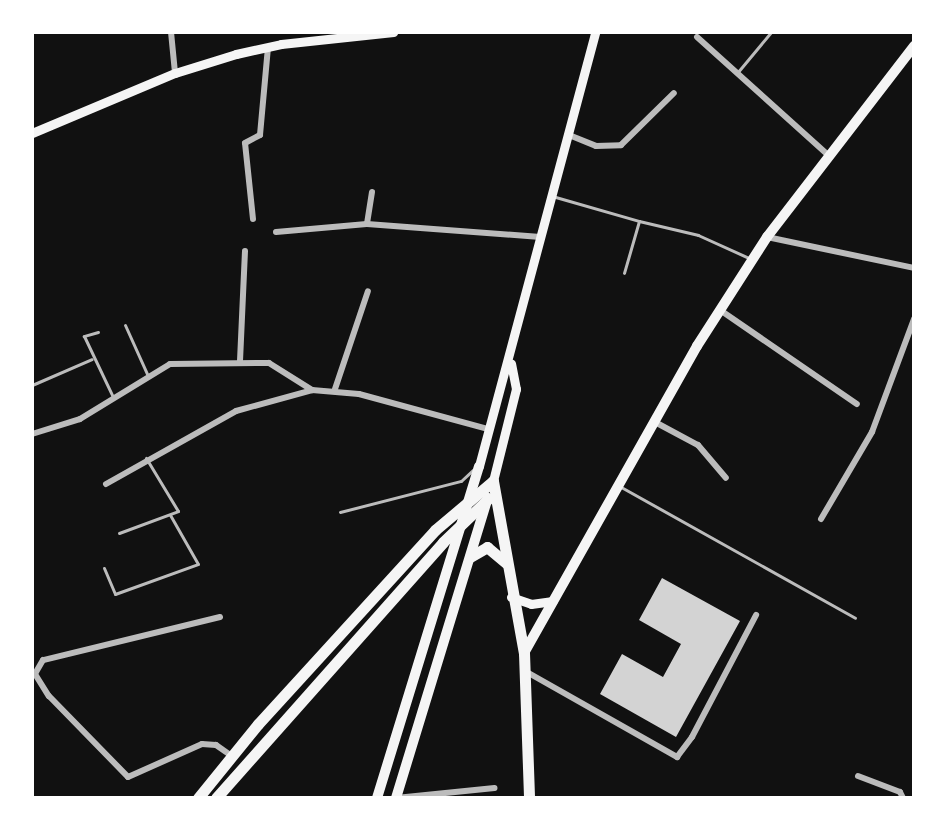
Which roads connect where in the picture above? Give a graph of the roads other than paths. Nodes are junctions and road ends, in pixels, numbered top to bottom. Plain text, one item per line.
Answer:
1 (171, 32) edge
2 (393, 32) edge
3 (595, 32) edge
4 (771, 32) edge
5 (344, 36) edge
6 (697, 37) dead end
7 (914, 46) edge
8 (268, 47) junction
9 (175, 73) junction
10 (737, 73) junction
11 (674, 93) dead end
12 (32, 133) edge
13 (569, 135) junction
14 (828, 155) junction
15 (372, 192) dead end
16 (552, 196) junction
17 (253, 219) dead end
18 (639, 221) junction
19 (367, 224) junction
20 (276, 232) dead end
21 (541, 237) junction
22 (767, 237) junction
23 (245, 251) dead end
24 (752, 260) junction
25 (914, 268) edge
26 (624, 273) dead end
27 (368, 291) dead end
28 (720, 310) junction
29 (914, 319) edge
30 (125, 325) dead end
31 (98, 332) dead end
32 (92, 359) junction
33 (240, 361) junction
34 (511, 363) junction
35 (148, 377) junction
36 (32, 385) edge
37 (335, 389) junction
38 (312, 390) junction
39 (114, 401) junction
40 (857, 404) dead end
41 (653, 421) junction
42 (488, 429) junction
43 (32, 434) edge
44 (146, 458) junction
45 (479, 466) junction
46 (726, 478) dead end
47 (493, 481) junction
48 (106, 484) dead end
49 (618, 485) junction
50 (469, 499) junction
51 (487, 500) junction
52 (340, 512) dead end
53 (170, 515) junction
54 (821, 519) dead end
55 (463, 520) junction
56 (119, 533) dead end
57 (470, 557) junction
58 (506, 563) junction
59 (104, 568) dead end
60 (511, 597) junction
61 (553, 601) junction
62 (756, 615) dead end
63 (220, 617) dead end
64 (855, 618) dead end
65 (524, 653) junction
66 (525, 671) junction
67 (232, 756) junction
68 (858, 776) dead end
69 (494, 788) dead end
70 (198, 798) edge
71 (216, 798) edge
72 (377, 798) edge
73 (396, 798) edge
74 (529, 798) edge
75 (903, 798) edge

1 - 9 street
2 - 5 main road
3 - 13 main road
4 - 10 lane
5 - 8 main road
6 - 10 street
7 - 14 main road
8 - 9 main road
8 - 17 street
9 - 12 main road
10 - 14 street
11 - 13 street
13 - 16 main road
14 - 22 main road
15 - 19 street
16 - 18 lane
16 - 21 main road
18 - 24 lane
18 - 26 lane
19 - 20 street
19 - 21 street
21 - 34 main road
22 - 24 main road
22 - 25 street
23 - 33 street
24 - 28 main road
27 - 37 street
28 - 40 street
28 - 41 main road
29 - 54 street
30 - 35 lane
31 - 32 lane
32 - 36 lane
32 - 39 lane
33 - 35 street
33 - 38 street
34 - 42 main road
34 - 47 main road
35 - 39 street
37 - 38 street
37 - 42 street
38 - 44 street
39 - 43 street
41 - 46 street
41 - 49 main road
42 - 45 main road
44 - 48 street
44 - 53 lane
45 - 50 main road
45 - 52 lane
47 - 50 highway
47 - 51 main road
47 - 58 highway
49 - 61 main road
49 - 64 lane
50 - 55 main road
50 - 67 highway
51 - 55 highway
51 - 57 main road
53 - 56 lane
53 - 59 lane
55 - 71 highway
55 - 72 main road
57 - 58 highway
57 - 73 main road
58 - 60 highway
60 - 61 main road
60 - 65 highway
61 - 65 main road
62 - 66 street
63 - 67 street
65 - 66 highway
66 - 74 highway
67 - 70 highway
68 - 75 street
69 - 73 street

